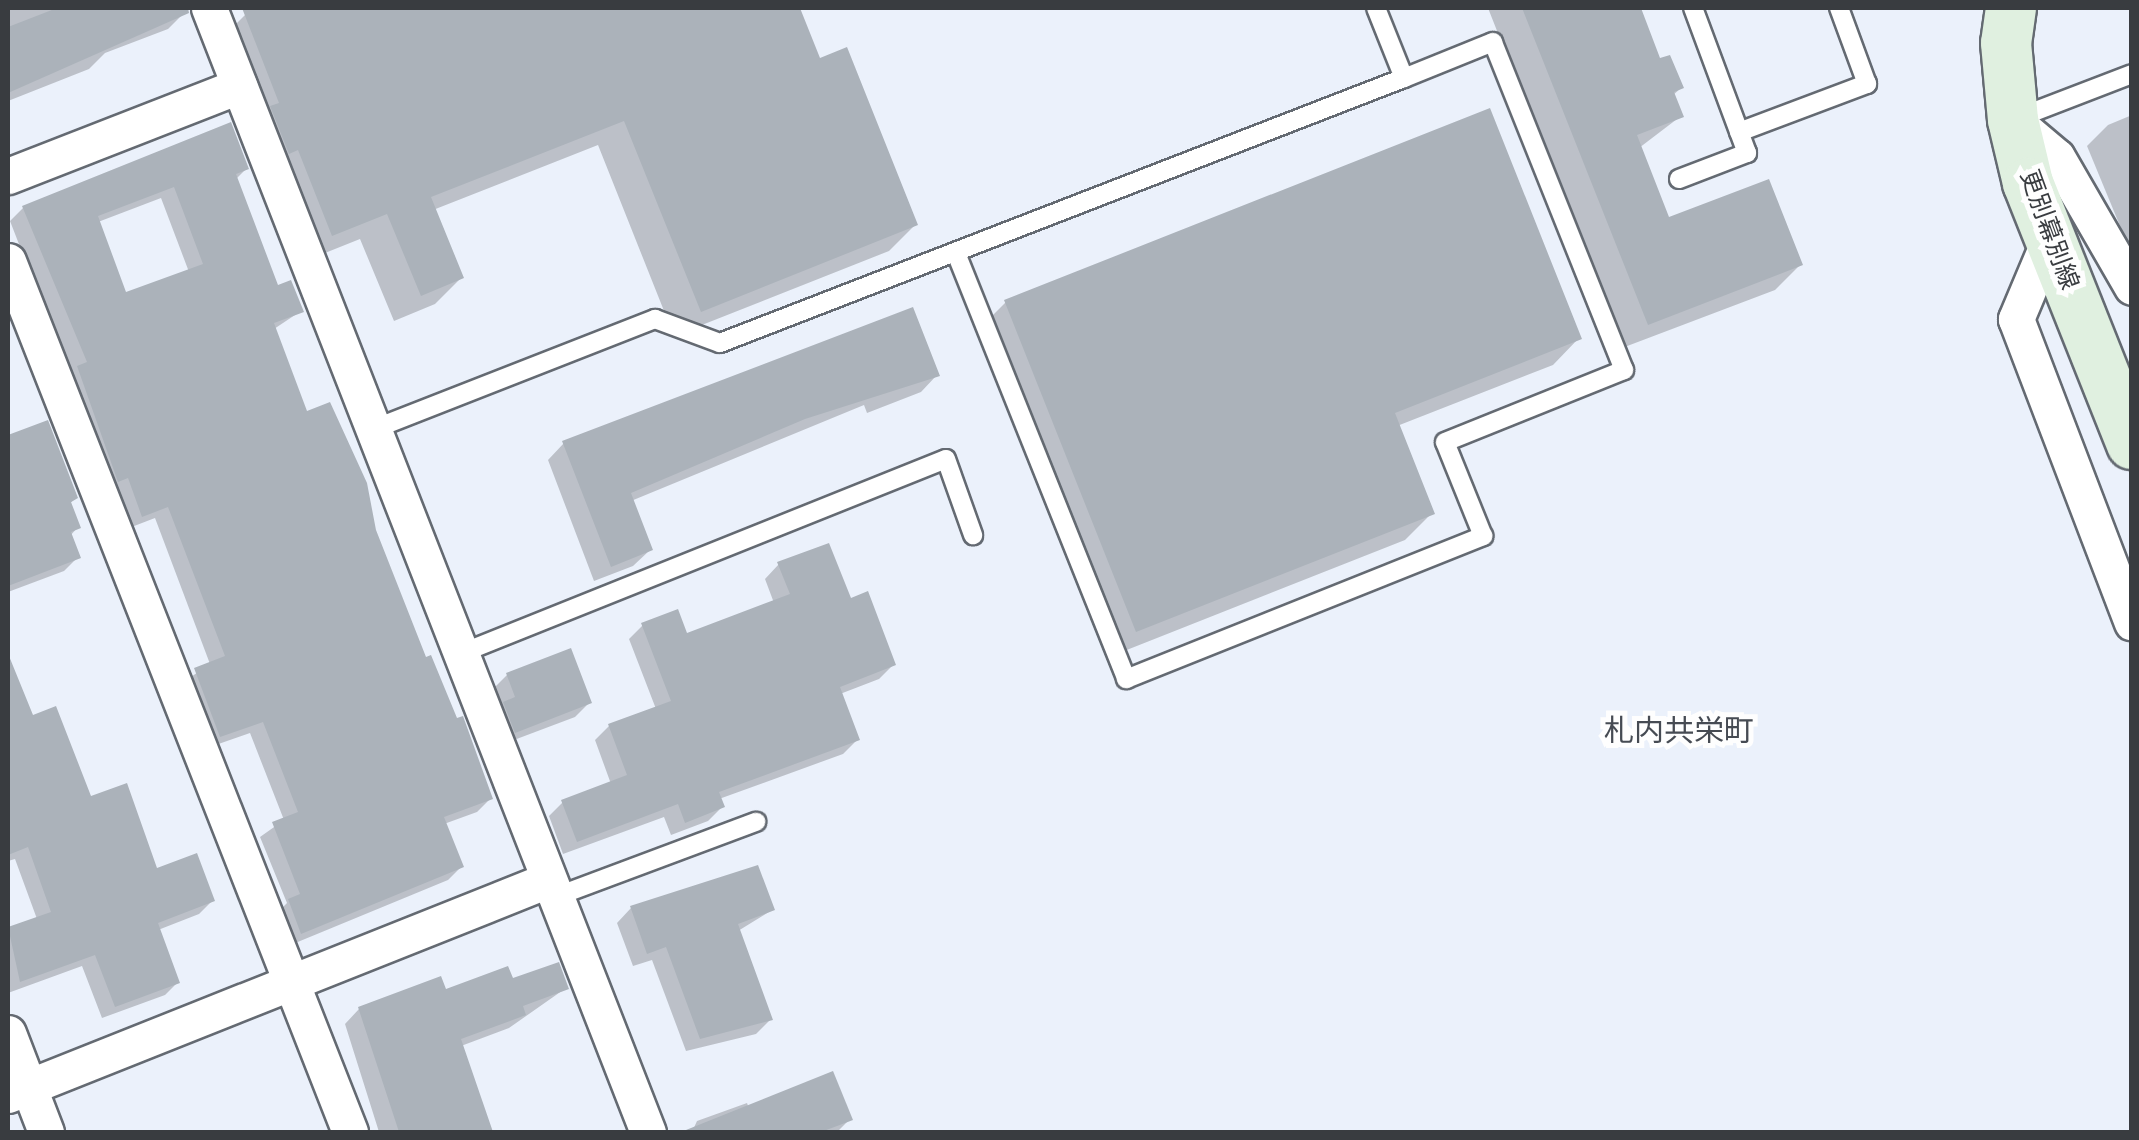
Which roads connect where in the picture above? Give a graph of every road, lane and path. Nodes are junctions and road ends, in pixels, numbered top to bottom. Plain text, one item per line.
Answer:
1 (209, 8) edge
2 (1376, 8) edge
3 (1693, 8) edge
4 (1838, 8) edge
5 (2011, 8) edge
6 (2132, 74) edge
7 (1404, 78) junction
8 (240, 86) junction
9 (2013, 120) junction
10 (1740, 132) junction
11 (8, 176) edge
12 (1679, 179) dead end
13 (2050, 238) junction
14 (956, 253) junction
15 (8, 261) edge
16 (2132, 287) edge
17 (374, 429) junction
18 (2132, 444) edge
19 (973, 535) dead end
20 (2132, 623) edge
21 (462, 654) junction
22 (756, 822) dead end
23 (552, 888) junction
24 (290, 981) junction
25 (8, 1033) edge
26 (18, 1090) edge
27 (46, 1132) edge
28 (350, 1132) edge
29 (648, 1132) edge

1 - 8 street
2 - 7 lane
3 - 10 lane
4 - 10 lane
5 - 9 main road, 更別幕別線
6 - 9 lane
7 - 14 lane
7 - 14 lane
8 - 11 street
8 - 17 street
9 - 13 main road, 更別幕別線
9 - 16 street
10 - 12 lane
13 - 18 main road, 更別幕別線
13 - 20 street
14 - 17 lane
15 - 24 street
17 - 21 street
19 - 21 lane
21 - 23 street
22 - 23 lane
23 - 24 street
23 - 29 street
24 - 26 street
24 - 28 street
25 - 26 street
26 - 27 street

